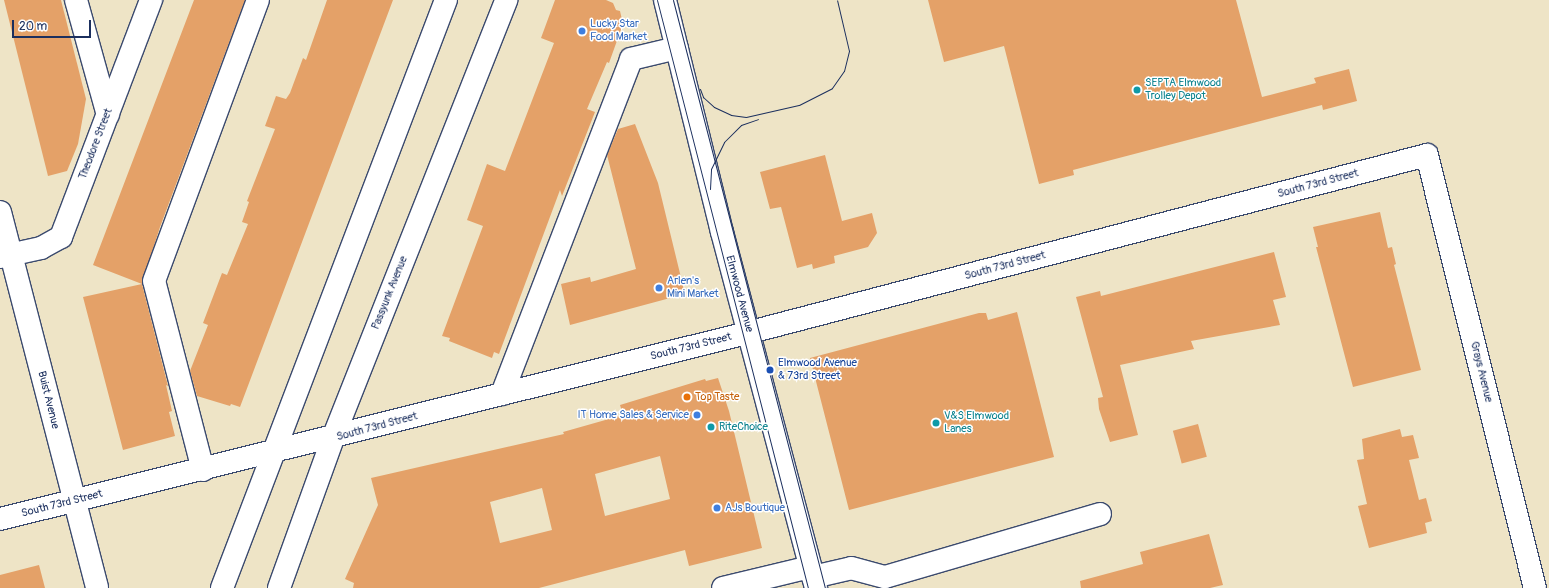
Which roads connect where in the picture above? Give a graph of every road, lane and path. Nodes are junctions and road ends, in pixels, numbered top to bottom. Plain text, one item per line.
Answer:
1 (76, 0) edge
2 (151, 0) edge
3 (258, 0) edge
4 (446, 0) edge
5 (506, 0) edge
6 (665, 0) edge
7 (677, 48) junction
8 (108, 115) junction
9 (1427, 155) joint
10 (0, 212) edge
11 (5, 256) edge
12 (750, 332) junction
13 (502, 394) junction
14 (333, 438) junction
15 (271, 453) junction
16 (203, 470) junction
17 (74, 500) junction
18 (1100, 514) dead end
19 (0, 519) edge
20 (813, 577) edge
21 (97, 588) edge
22 (222, 588) edge
23 (279, 588) edge
24 (723, 588) edge
25 (1535, 588) edge

1 - 8 street
2 - 8 street, Theodore Street
3 - 16 street
4 - 15 street
5 - 14 street, Passyunk Avenue
6 - 7 street, Elmwood Avenue
7 - 12 street, Elmwood Avenue
7 - 13 street
8 - 11 street, Theodore Street
9 - 12 street, South 73rd Street
9 - 25 street, Grays Avenue
10 - 11 street, Buist Avenue
11 - 17 street, Buist Avenue
12 - 13 street, South 73rd Street
12 - 20 street, Elmwood Avenue
13 - 14 street, South 73rd Street
14 - 15 street, South 73rd Street
14 - 23 street, Passyunk Avenue
15 - 16 street, South 73rd Street
15 - 22 street
16 - 17 street, South 73rd Street
17 - 19 street, South 73rd Street
17 - 21 street, Buist Avenue
18 - 20 street
20 - 24 street

